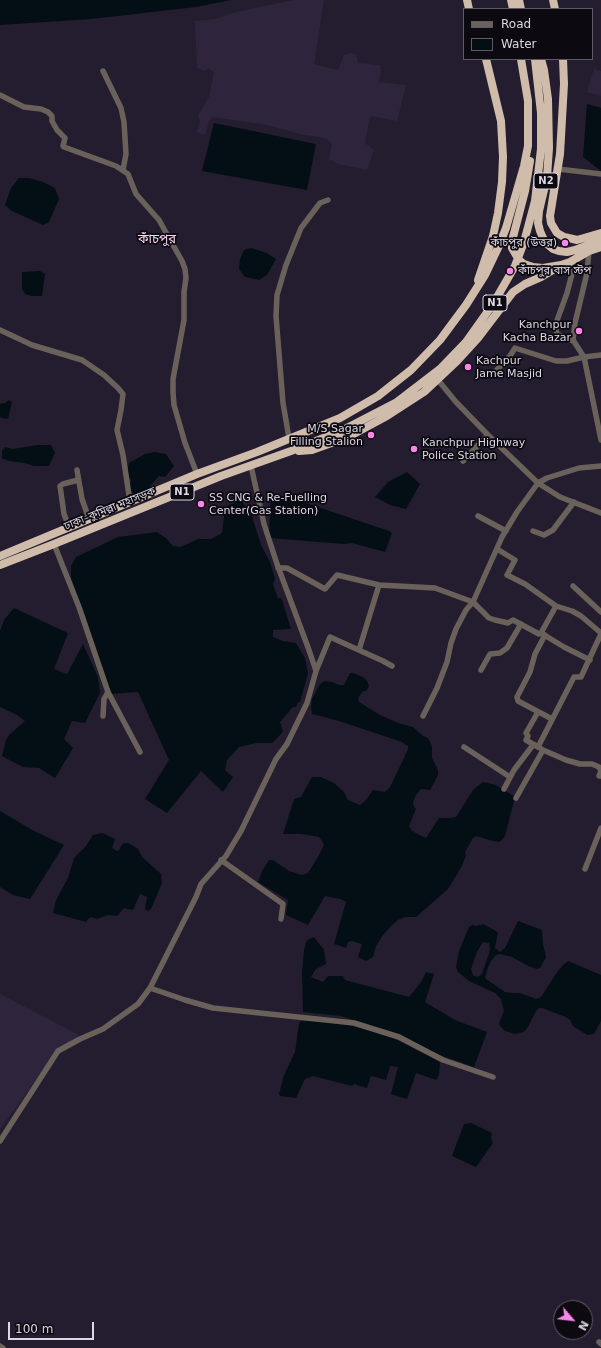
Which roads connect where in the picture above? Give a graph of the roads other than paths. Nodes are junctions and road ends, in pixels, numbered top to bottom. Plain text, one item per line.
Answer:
1 (511, 0) edge
2 (518, 6) edge
3 (486, 60) edge
4 (521, 60) edge
5 (535, 60) edge
6 (541, 60) edge
7 (563, 60) edge
8 (103, 71) dead end
9 (0, 95) edge
10 (528, 146) junction
11 (558, 169) junction
12 (123, 170) junction
13 (601, 174) edge
14 (328, 200) dead end
15 (601, 233) edge
16 (601, 240) edge
17 (601, 246) edge
18 (589, 251) junction
19 (570, 262) junction
20 (561, 265) junction
21 (477, 287) junction
22 (0, 330) edge
23 (573, 341) junction
24 (601, 355) edge
25 (584, 357) junction
26 (493, 374) dead end
27 (438, 380) junction
28 (488, 435) junction
29 (289, 438) junction
30 (601, 440) edge
31 (291, 451) junction
32 (462, 461) dead end
33 (250, 466) junction
34 (601, 466) edge
35 (77, 470) dead end
36 (197, 474) junction
37 (78, 480) junction
38 (538, 483) junction
39 (130, 502) junction
40 (574, 502) junction
41 (601, 513) edge
42 (478, 516) dead end
43 (89, 519) junction
44 (69, 527) junction
45 (506, 531) junction
46 (533, 531) dead end
47 (54, 544) junction
48 (497, 549) junction
49 (0, 556) edge
50 (0, 565) edge
51 (278, 568) junction
52 (379, 585) junction
53 (574, 586) dead end
54 (473, 602) junction
55 (556, 606) junction
56 (601, 612) edge
57 (521, 624) junction
58 (543, 634) junction
59 (601, 634) edge
60 (359, 650) junction
61 (590, 660) junction
62 (392, 666) dead end
63 (481, 670) dead end
64 (316, 671) junction
65 (108, 692) junction
66 (538, 712) junction
67 (103, 716) dead end
68 (423, 716) dead end
69 (552, 719) junction
70 (464, 747) dead end
71 (538, 747) junction
72 (140, 752) dead end
73 (601, 776) edge
74 (510, 777) junction
75 (504, 789) dead end
76 (516, 798) dead end
77 (601, 828) edge
78 (221, 860) junction
79 (585, 869) dead end
80 (281, 919) dead end
81 (150, 988) junction
82 (493, 1077) dead end
83 (0, 1141) edge
84 (0, 1346) edge
85 (3, 1348) edge

1 - 2 highway
3 - 21 highway, N1
4 - 10 highway, ঢাকা–কুমিল্লা মহাসড়ক / N1
5 - 31 highway, ঢাকা–কুমিল্লা মহাসড়ক / N1
6 - 16 highway, N2
7 - 11 highway, N2
8 - 12 street
9 - 12 street
10 - 20 highway, N2
10 - 21 highway, ঢাকা–কুমিল্লা মহাসড়ক / N1
11 - 13 street
11 - 15 highway, N2
12 - 36 street
14 - 29 street
17 - 18 highway, N2
18 - 19 highway, N2
18 - 23 street
19 - 20 highway, N2
19 - 23 street
20 - 27 highway, N1
21 - 29 highway, ঢাকা–কুমিল্লা মহাসড়ক / N1
22 - 39 street
23 - 25 street
24 - 25 street
25 - 26 street
25 - 30 street
27 - 28 street
27 - 31 highway, N1
28 - 32 street
28 - 38 street
29 - 36 highway, ঢাকা–কুমিল্লা মহাসড়ক / N1
31 - 33 highway, ঢাকা–কুমিল্লা মহাসড়ক / N1
33 - 47 highway, ঢাকা–কুমিল্লা মহাসড়ক / N1
33 - 51 street
34 - 38 street
35 - 37 street
36 - 39 highway, ঢাকা–কুমিল্লা মহাসড়ক / N1
37 - 43 street
37 - 44 street
38 - 40 street
38 - 45 street
39 - 43 highway, ঢাকা–কুমিল্লা মহাসড়ক / N1
40 - 41 street
40 - 46 street
42 - 45 street
43 - 44 highway, ঢাকা–কুমিল্লা মহাসড়ক / N1
44 - 49 highway, ঢাকা–কুমিল্লা মহাসড়ক / N1
45 - 48 street
47 - 50 highway, ঢাকা–কুমিল্লা মহাসড়ক / N1
47 - 65 street
48 - 54 street
48 - 55 street
51 - 52 street
51 - 64 street
52 - 54 street
52 - 60 street
53 - 56 street
54 - 57 street
54 - 68 street
55 - 58 street
55 - 59 street
57 - 58 street
57 - 63 street
58 - 61 street
58 - 66 street
59 - 61 street
60 - 62 street
60 - 64 street
61 - 69 street
64 - 78 street
65 - 67 street
65 - 72 street
66 - 69 street
66 - 71 street
69 - 71 street
70 - 74 street
71 - 73 street
71 - 74 street
71 - 76 street
74 - 75 street
77 - 79 street
78 - 80 street
78 - 81 street
81 - 82 street
81 - 83 street
84 - 85 street

